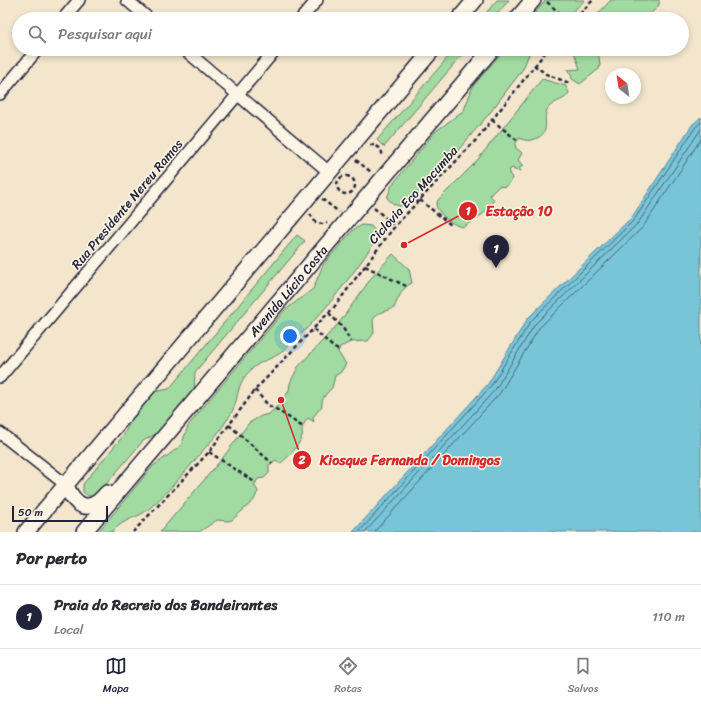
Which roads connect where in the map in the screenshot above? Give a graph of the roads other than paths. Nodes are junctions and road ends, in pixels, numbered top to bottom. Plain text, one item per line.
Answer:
1 (79, 0) edge
2 (127, 0) edge
3 (318, 0) edge
4 (475, 0) edge
5 (533, 0) edge
6 (69, 12) edge
7 (141, 12) edge
8 (307, 12) edge
9 (465, 12) edge
10 (523, 12) edge
11 (32, 56) edge
12 (192, 56) edge
13 (270, 56) edge
14 (427, 56) edge
15 (486, 56) edge
16 (0, 94) edge
17 (238, 94) junction
18 (329, 172) junction
19 (0, 377) edge
20 (0, 433) edge
21 (137, 469) junction
22 (65, 484) junction
23 (26, 532) edge
24 (84, 532) edge

1 - 6 street
2 - 7 street
3 - 8 street
4 - 9 main road
5 - 10 main road
11 - 16 street
12 - 17 street
13 - 17 street, Rua Presidente Nereu Ramos
14 - 18 main road
15 - 21 main road, Avenida Lúcio Costa
17 - 18 street
17 - 19 street, Rua Presidente Nereu Ramos
18 - 22 main road
20 - 22 street
21 - 22 main road
21 - 24 main road, Avenida Lúcio Costa
22 - 23 main road

